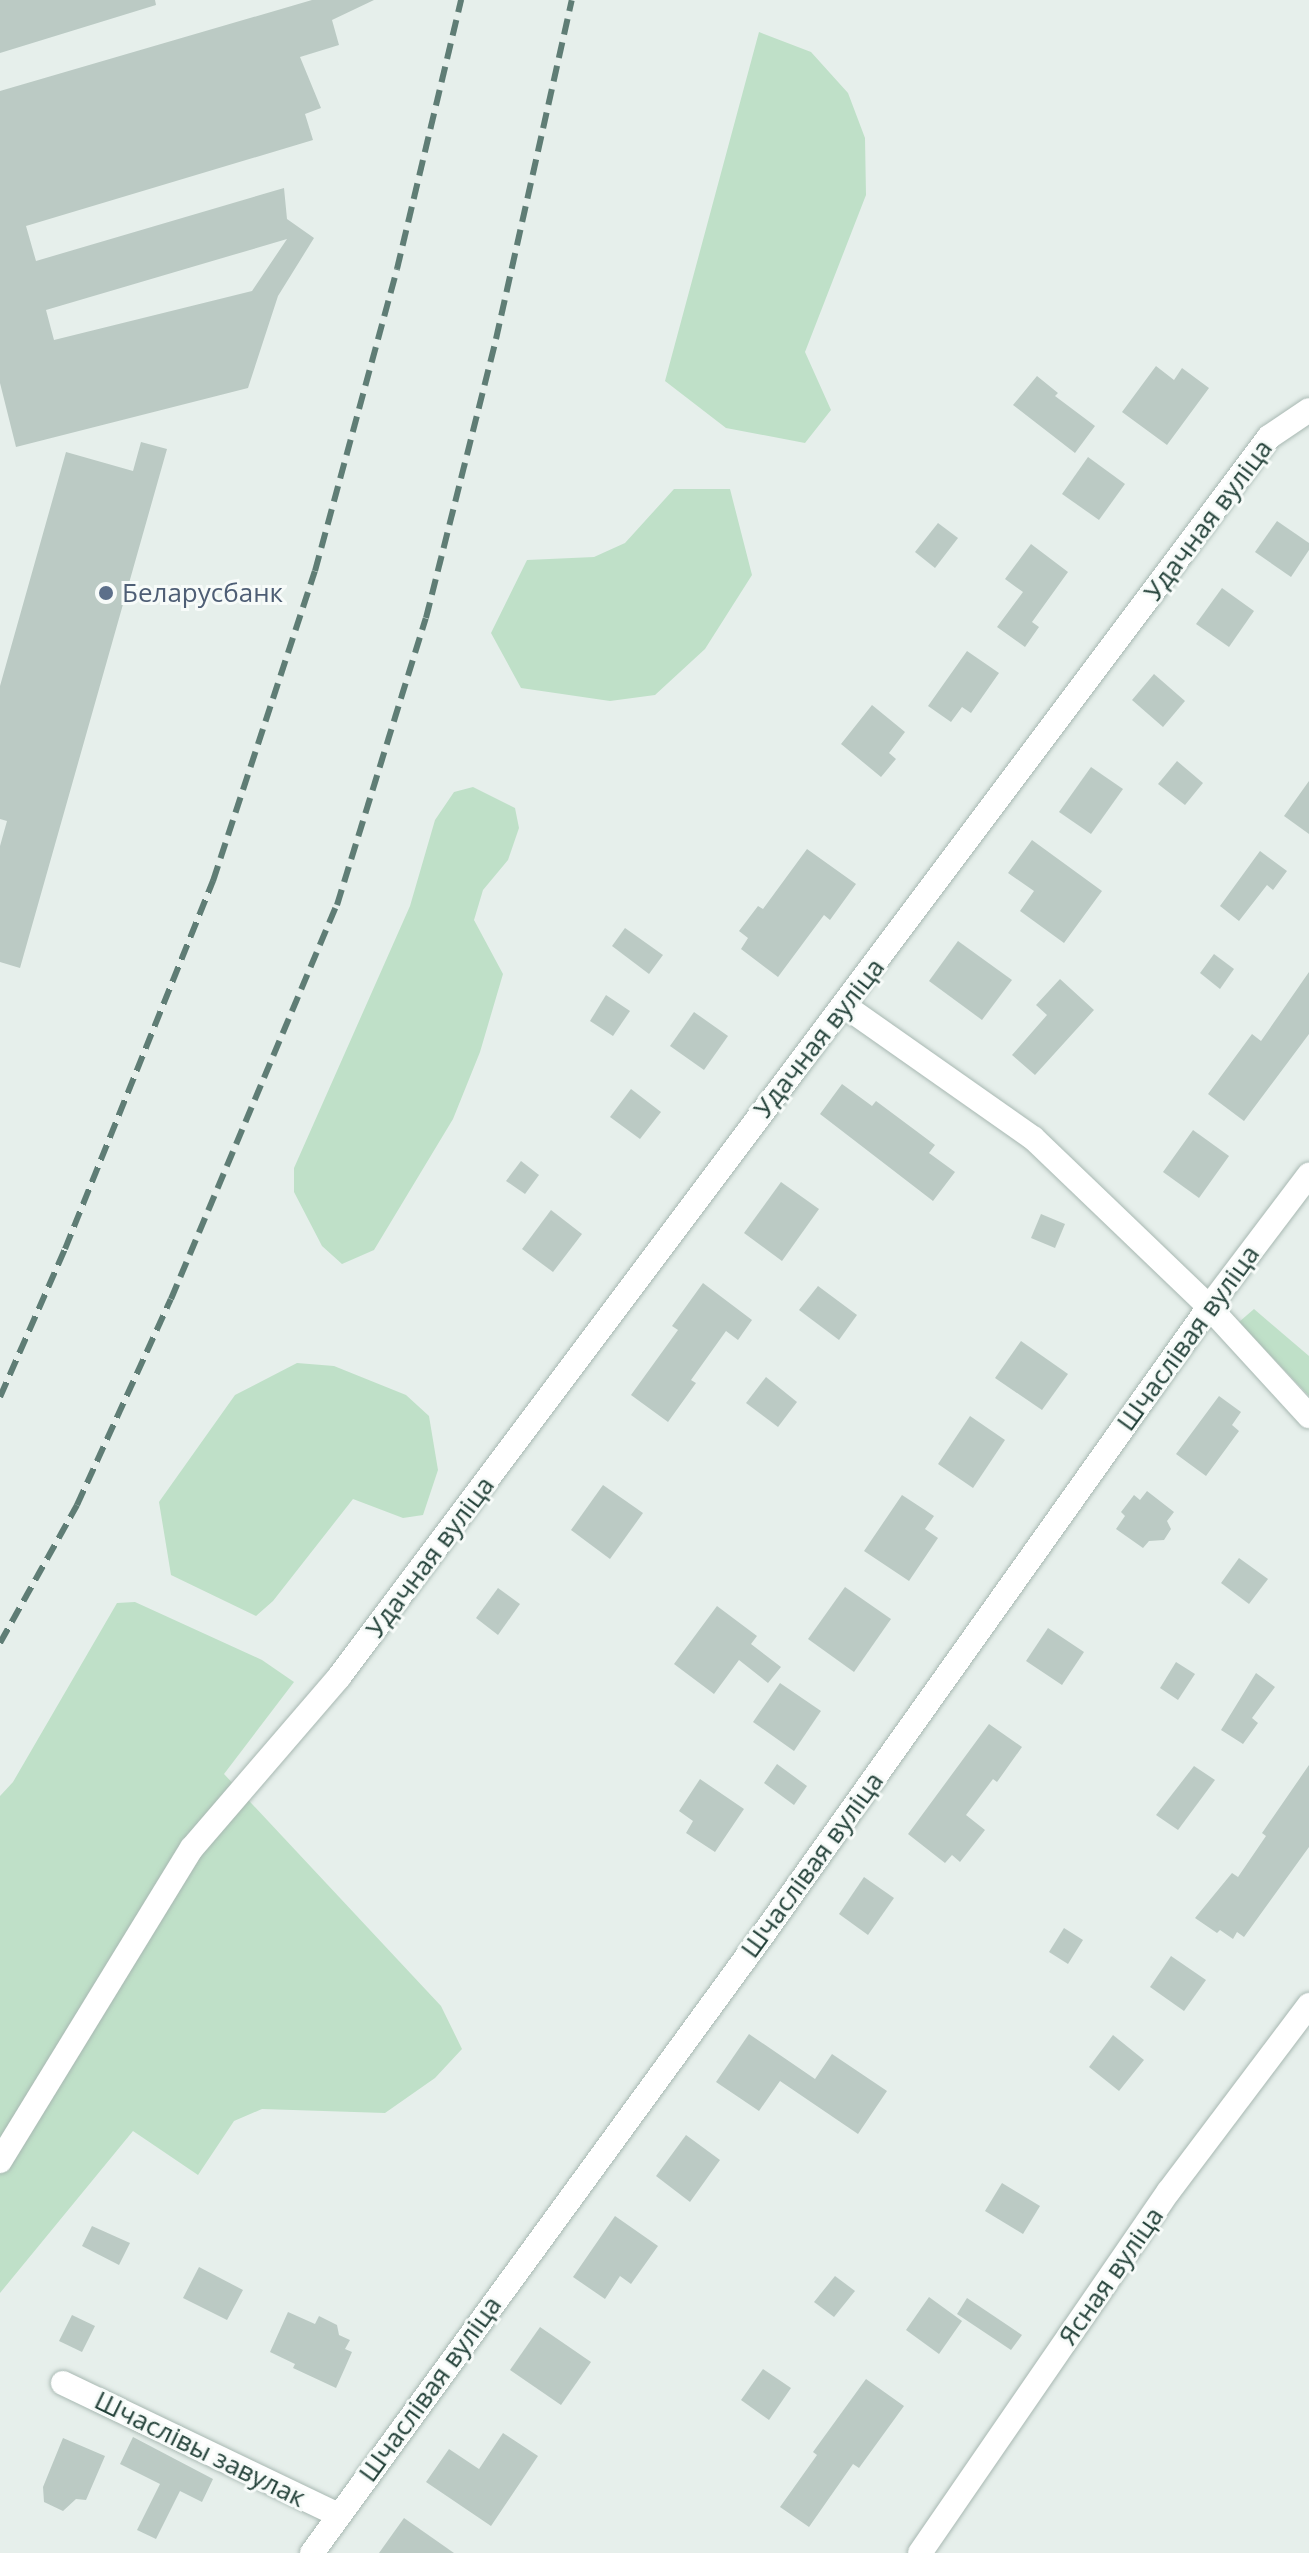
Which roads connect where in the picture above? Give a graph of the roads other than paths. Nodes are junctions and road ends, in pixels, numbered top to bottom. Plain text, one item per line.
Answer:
1 (1309, 410) edge
2 (845, 1006) junction
3 (1309, 1175) edge
4 (1209, 1307) junction
5 (1309, 1416) edge
6 (1309, 2005) edge
7 (0, 2161) edge
8 (63, 2383) dead end
9 (338, 2515) junction
10 (312, 2553) edge
11 (920, 2553) edge

1 - 2 street, Удачная вуліца
2 - 4 street
2 - 7 street, Удачная вуліца
3 - 4 street, Шчаслівая вуліца
4 - 5 street
4 - 9 street, Шчаслівая вуліца
6 - 11 street, Ясная вуліца
8 - 9 street, Шчаслівы завулак
9 - 10 street, Шчаслівая вуліца

